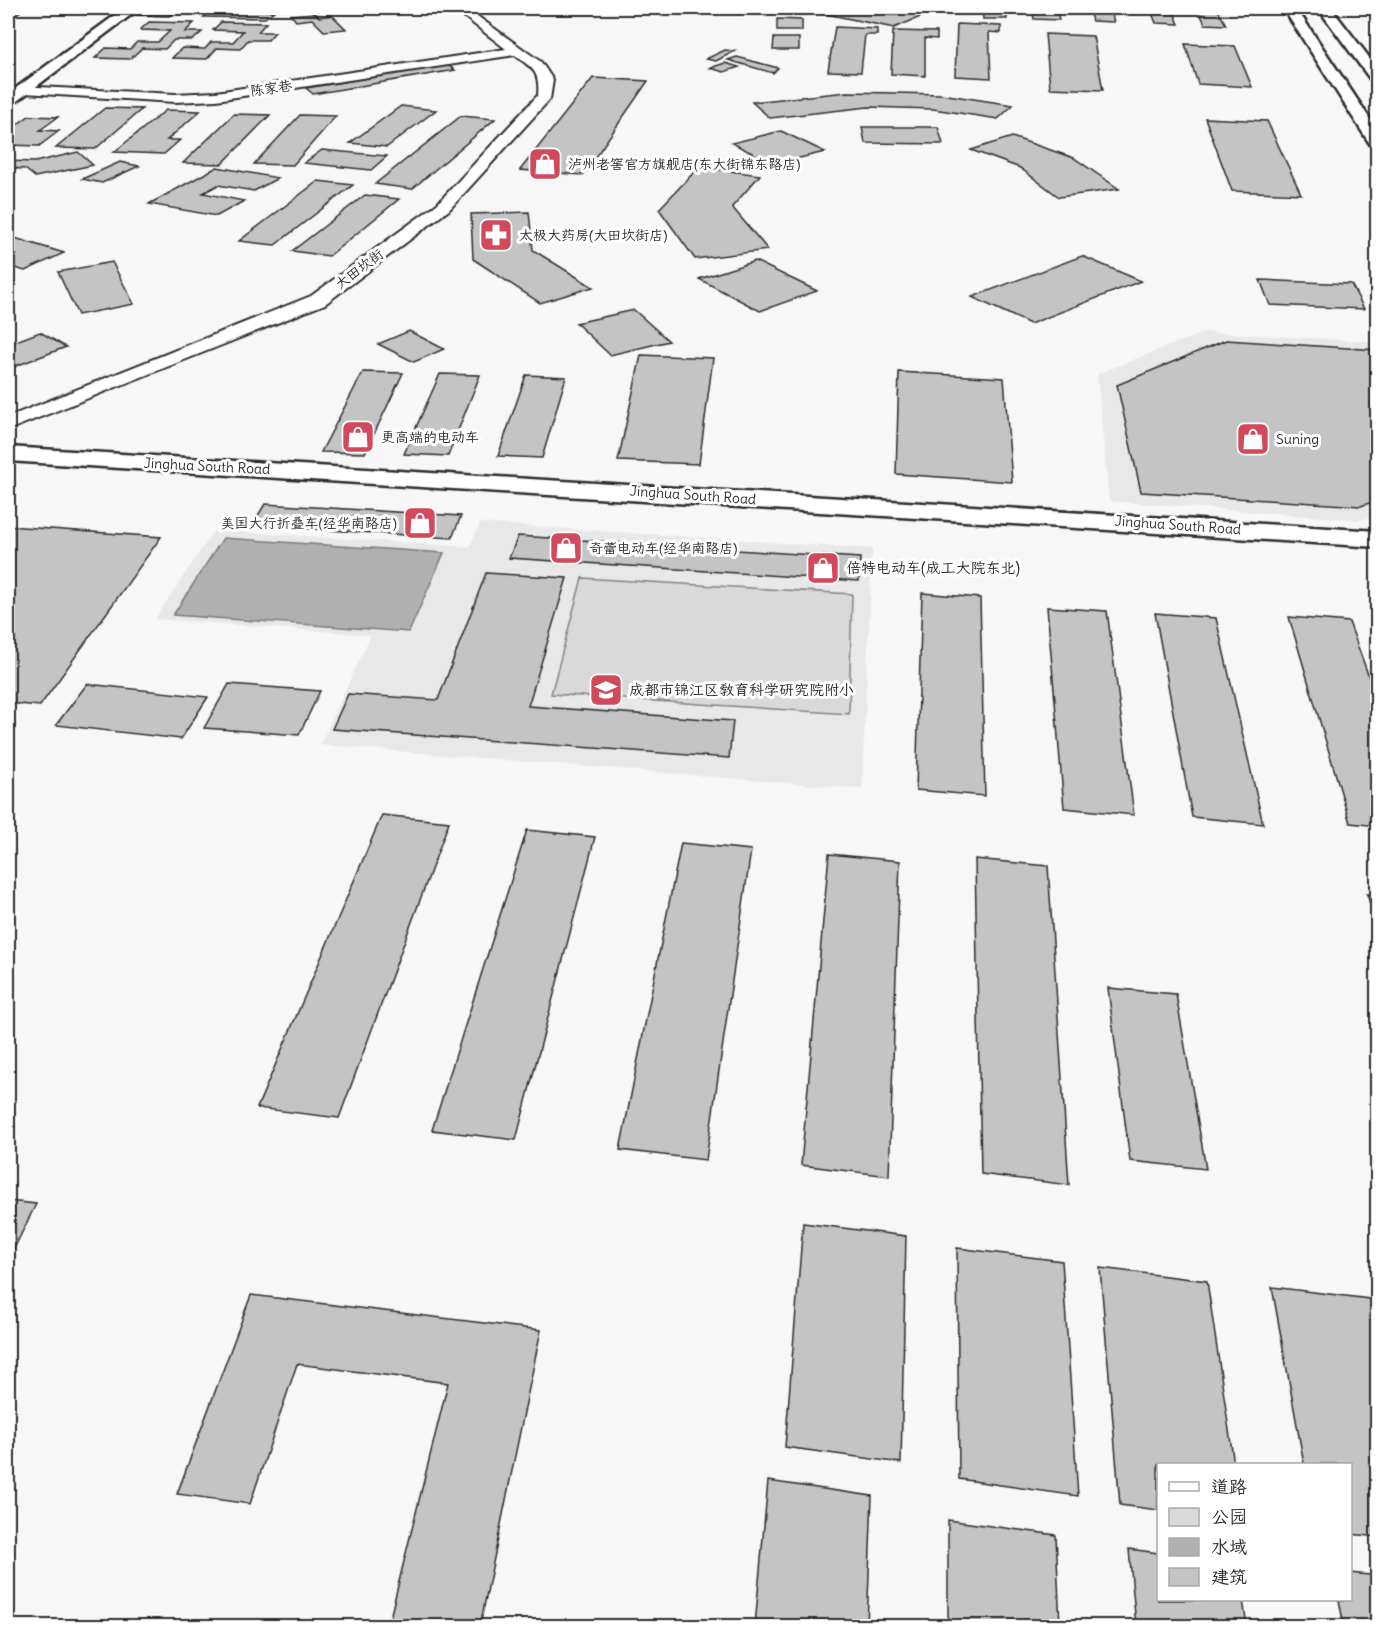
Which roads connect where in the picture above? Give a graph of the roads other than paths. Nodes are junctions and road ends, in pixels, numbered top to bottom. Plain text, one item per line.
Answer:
1 (133, 8) edge
2 (459, 8) edge
3 (1288, 8) edge
4 (1325, 8) edge
5 (517, 51) junction
6 (1376, 77) edge
7 (24, 88) junction
8 (8, 100) edge
9 (1377, 144) edge
10 (8, 424) edge
11 (8, 454) edge
12 (1377, 539) edge

1 - 7 main road
2 - 5 street, 大田坎街
3 - 9 main road
4 - 6 main road
5 - 7 street, 陈家巷
5 - 10 street, 大田坎街
7 - 8 main road
11 - 12 main road, Jinghua South Road

